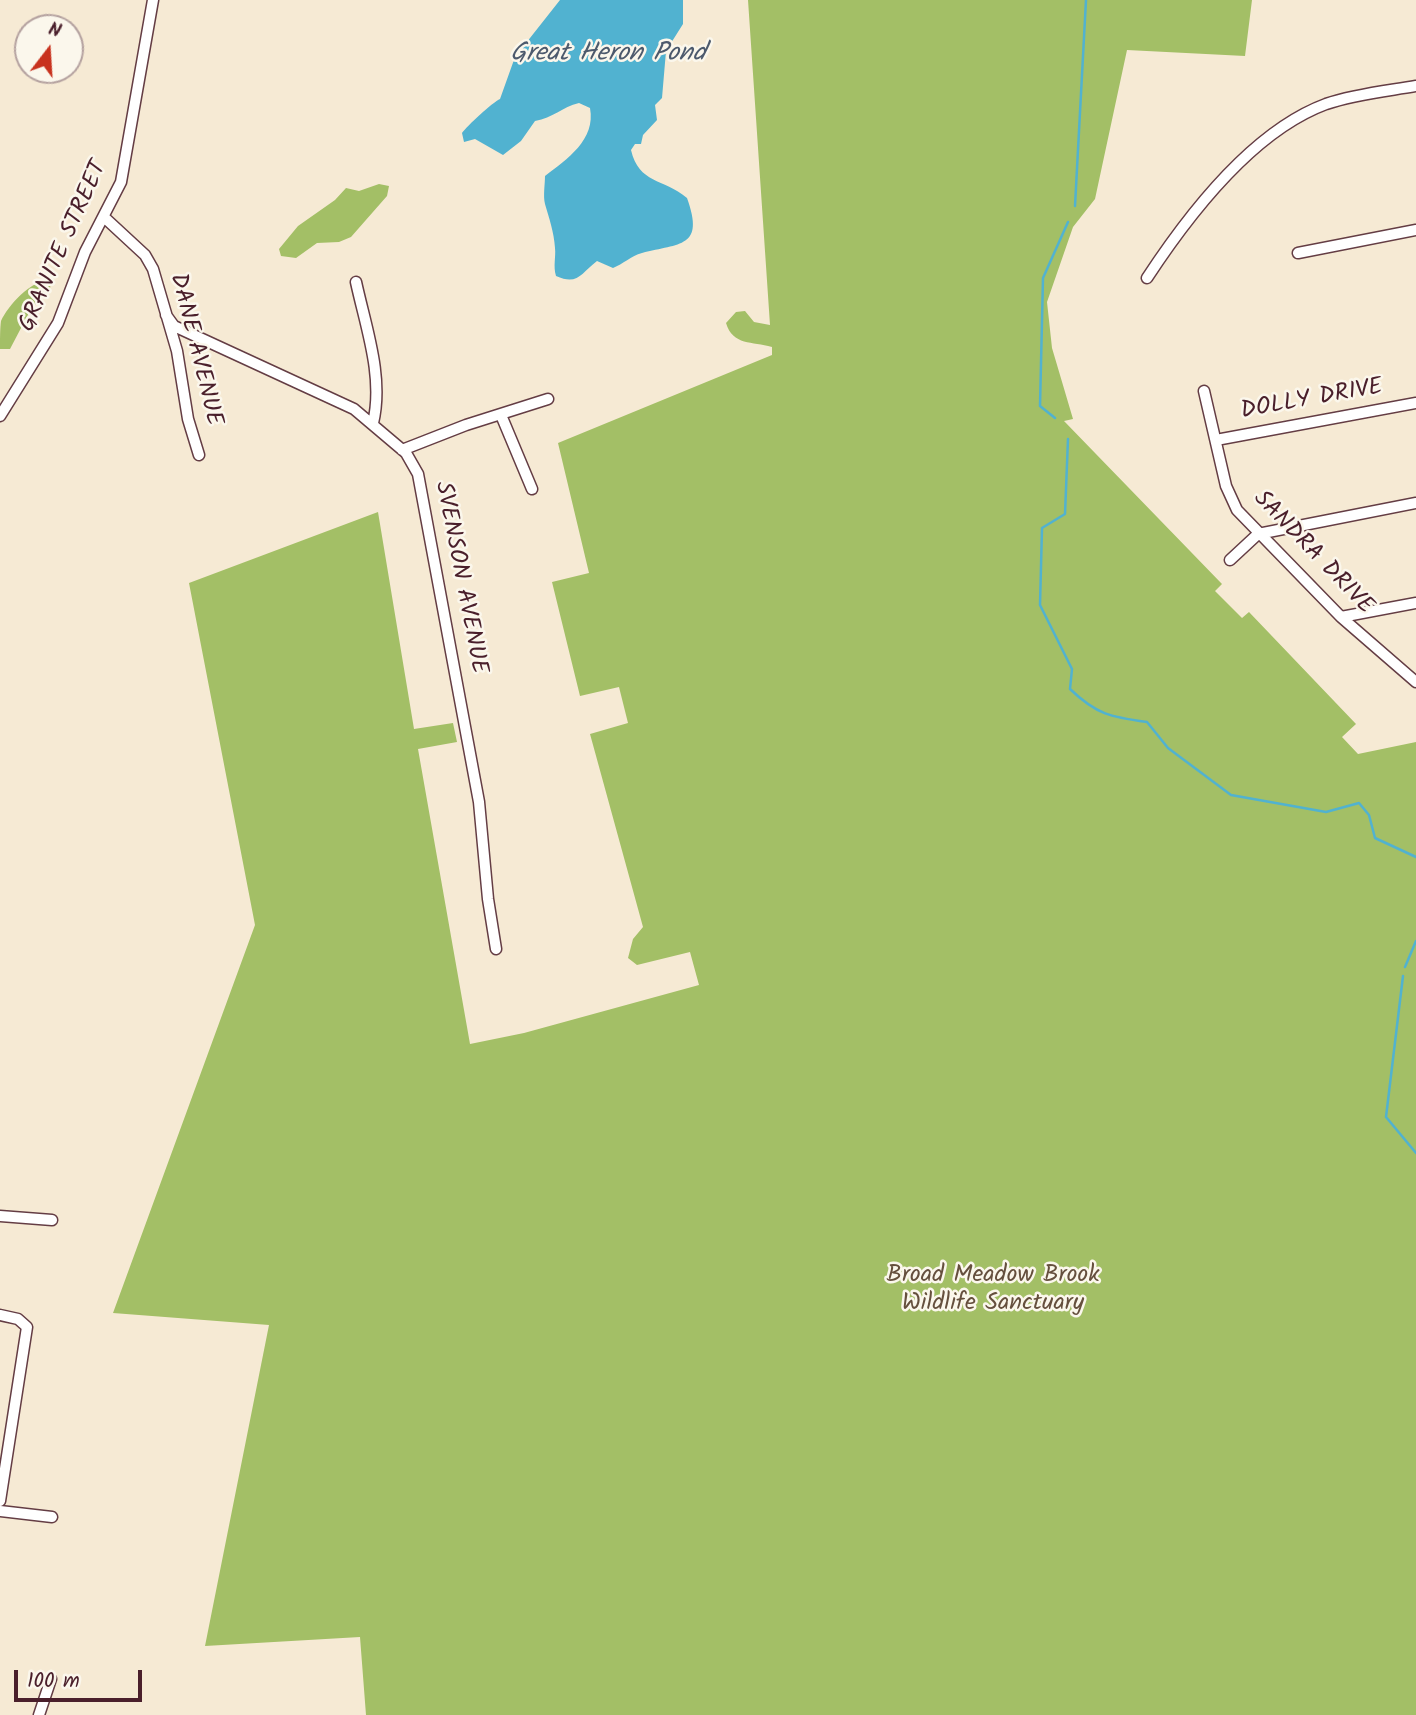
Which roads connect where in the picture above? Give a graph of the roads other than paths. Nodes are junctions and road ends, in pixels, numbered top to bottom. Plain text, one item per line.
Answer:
1 (153, 0) edge
2 (1416, 86) edge
3 (105, 218) junction
4 (1416, 230) edge
5 (1298, 253) dead end
6 (1147, 278) dead end
7 (356, 282) dead end
8 (166, 315) junction
9 (1204, 391) dead end
10 (548, 399) dead end
11 (1416, 403) edge
12 (501, 415) junction
13 (0, 416) edge
14 (373, 423) junction
15 (1216, 440) junction
16 (402, 450) junction
17 (199, 455) dead end
18 (532, 489) dead end
19 (1416, 503) edge
20 (1258, 534) junction
21 (1230, 560) dead end
22 (1416, 603) edge
23 (1341, 617) junction
24 (1416, 682) edge
25 (496, 949) dead end
26 (0, 1216) edge
27 (52, 1220) dead end
28 (0, 1315) edge
29 (0, 1417) edge
30 (13, 1417) junction
31 (0, 1501) edge
32 (0, 1511) edge
33 (52, 1517) dead end
34 (51, 1679) dead end
35 (39, 1715) edge

1 - 3 street, GRANITE STREET
2 - 6 street
3 - 8 street, DANE AVENUE
3 - 13 street, GRANITE STREET
4 - 5 street
7 - 14 street
8 - 14 street, SVENSON AVENUE
8 - 17 street, DANE AVENUE
9 - 15 street, SANDRA DRIVE
10 - 12 street
11 - 15 street, DOLLY DRIVE
12 - 16 street
12 - 18 street
14 - 16 street, SVENSON AVENUE
15 - 20 street, SANDRA DRIVE
16 - 25 street, SVENSON AVENUE
19 - 20 street
20 - 21 street
20 - 23 street, SANDRA DRIVE
22 - 23 street
23 - 24 street, SANDRA DRIVE
26 - 27 street
28 - 30 street
29 - 30 street
30 - 31 street
32 - 33 street
34 - 35 street

